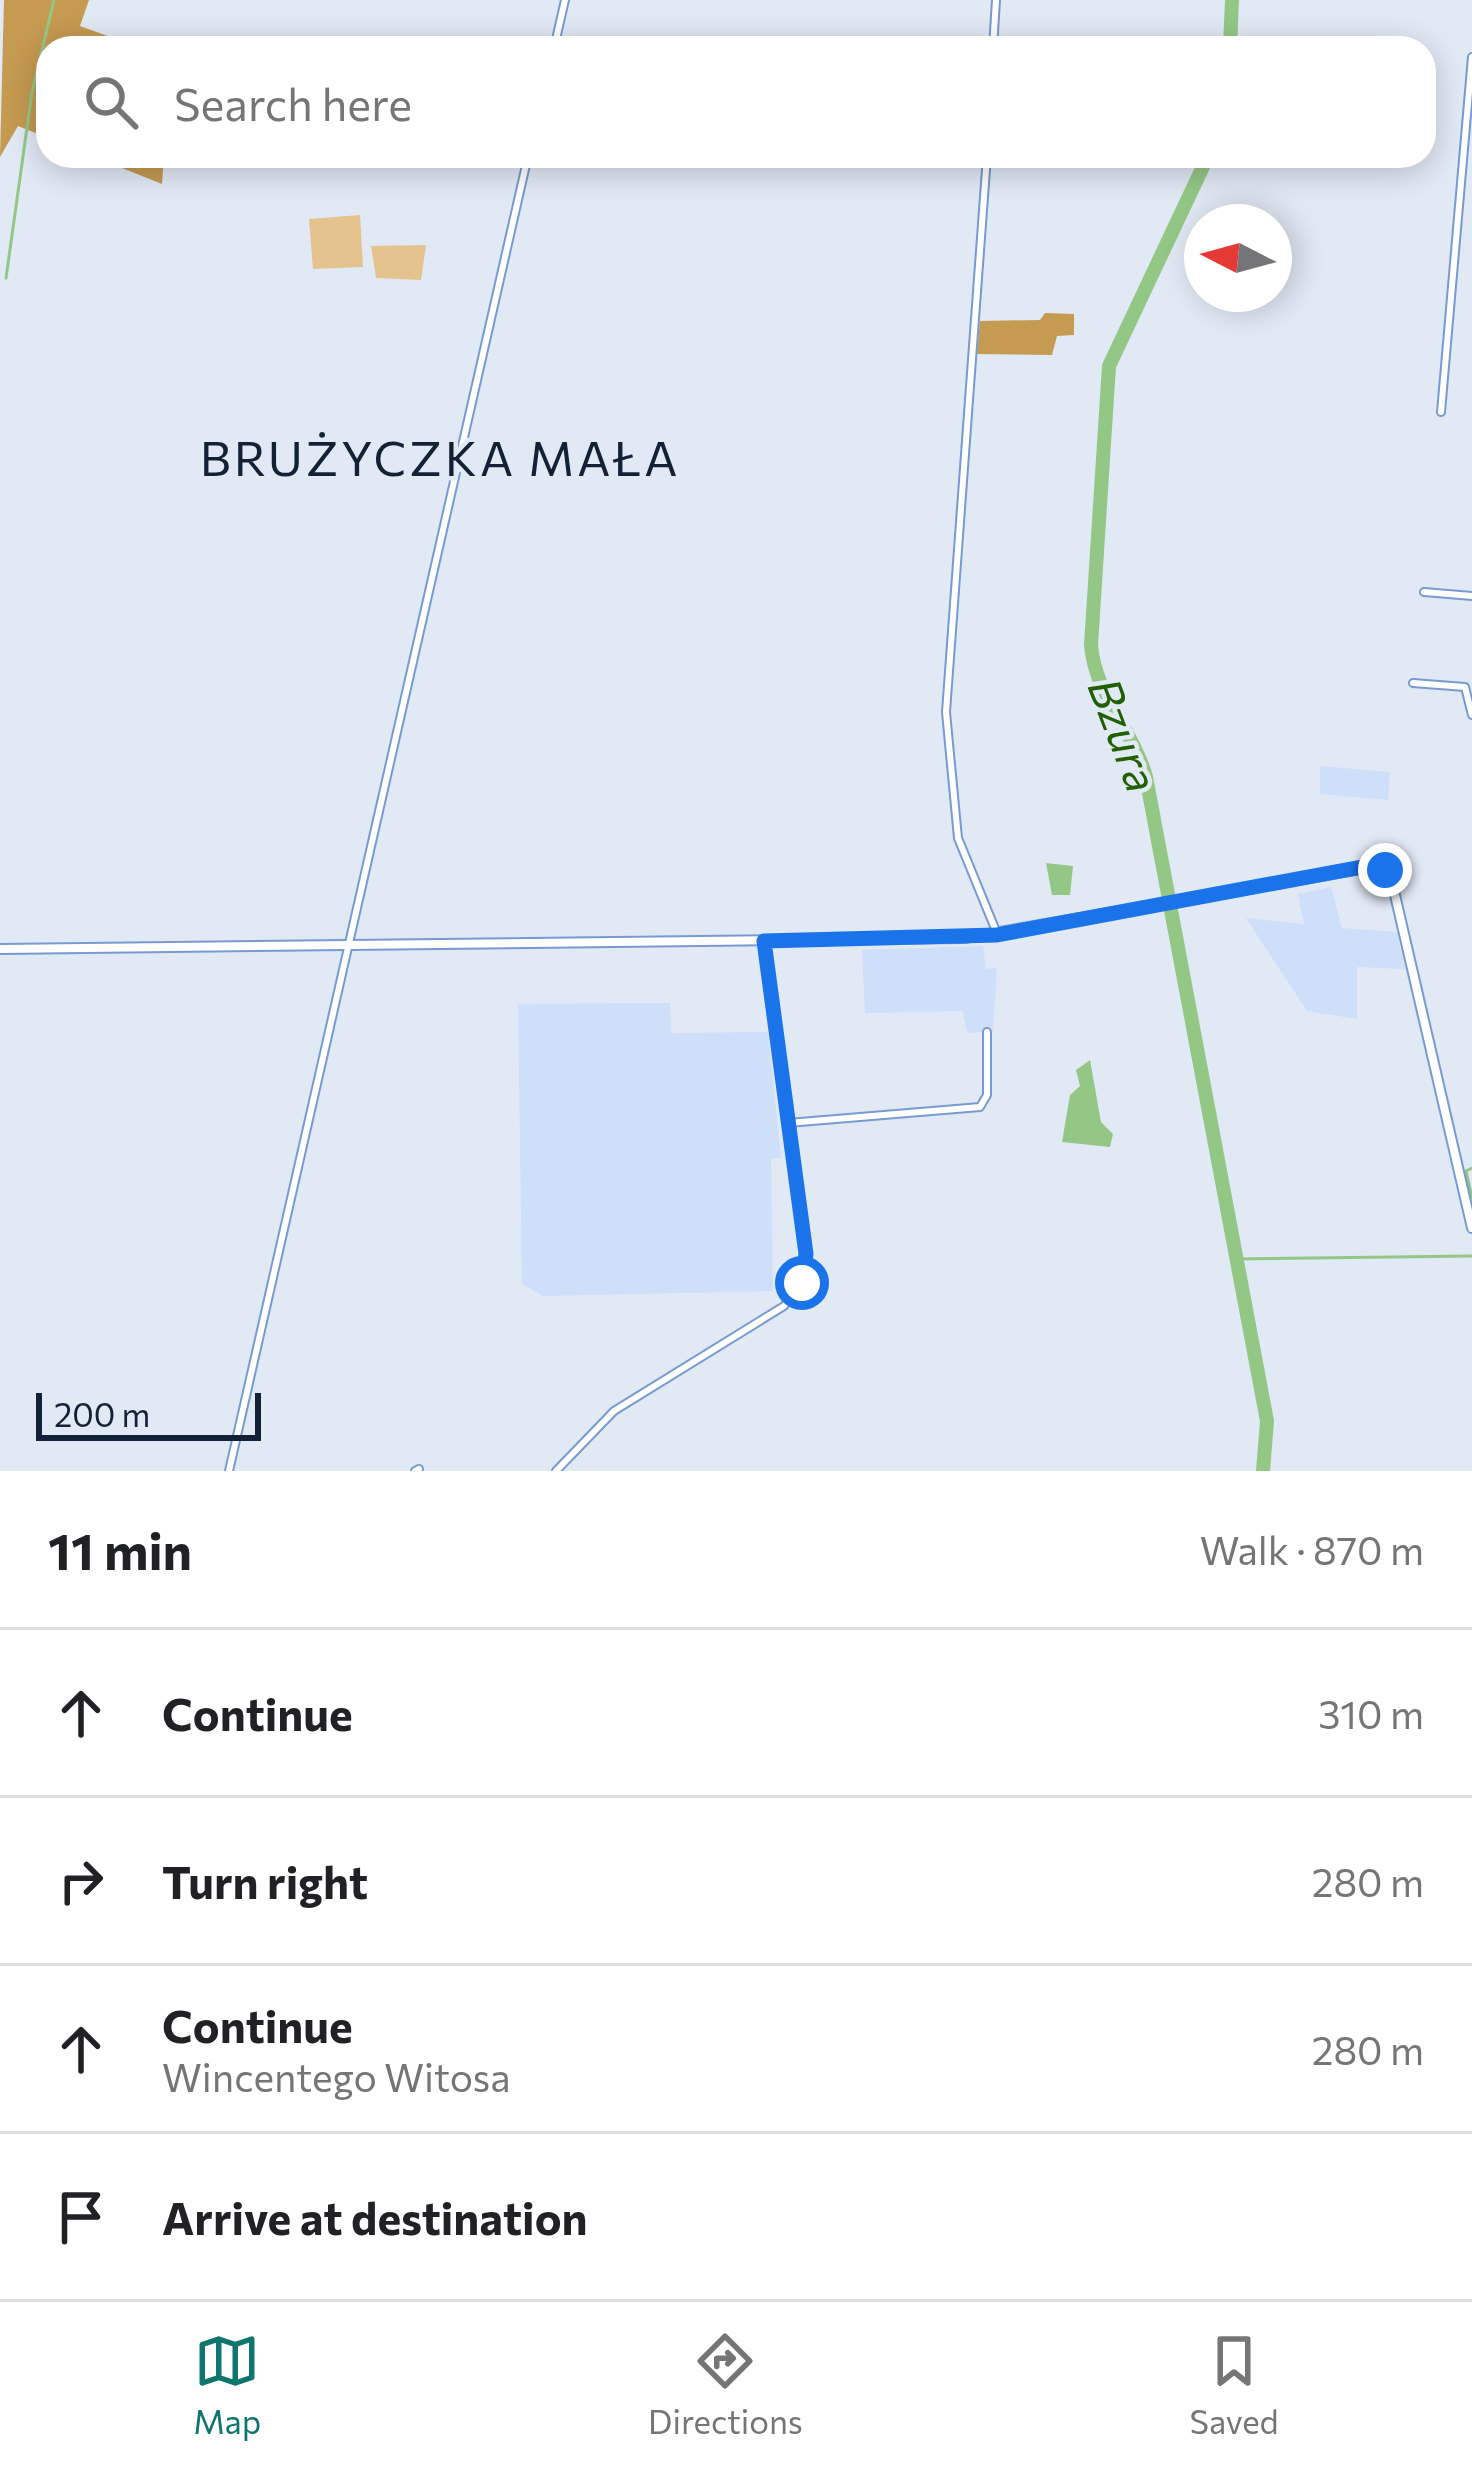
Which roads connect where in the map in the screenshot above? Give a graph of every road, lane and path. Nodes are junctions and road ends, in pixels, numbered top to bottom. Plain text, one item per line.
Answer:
1 (566, 0) edge
2 (996, 0) edge
3 (557, 36) edge
4 (994, 36) edge
5 (1472, 57) edge
6 (525, 168) edge
7 (986, 168) edge
8 (1441, 412) dead end
9 (1424, 592) dead end
10 (1472, 596) edge
11 (1413, 683) dead end
12 (1472, 715) edge
13 (997, 935) junction
14 (764, 941) junction
15 (352, 947) junction
16 (0, 950) edge
17 (987, 1032) dead end
18 (788, 1123) junction
19 (1472, 1228) edge
20 (229, 1471) edge
21 (556, 1471) edge

1 - 3 street
2 - 4 street
5 - 8 street
6 - 15 street
7 - 13 street
9 - 10 street
11 - 12 street
13 - 14 street
13 - 19 street
14 - 15 street
14 - 18 street
15 - 16 street
15 - 20 street
17 - 18 street
18 - 21 street

